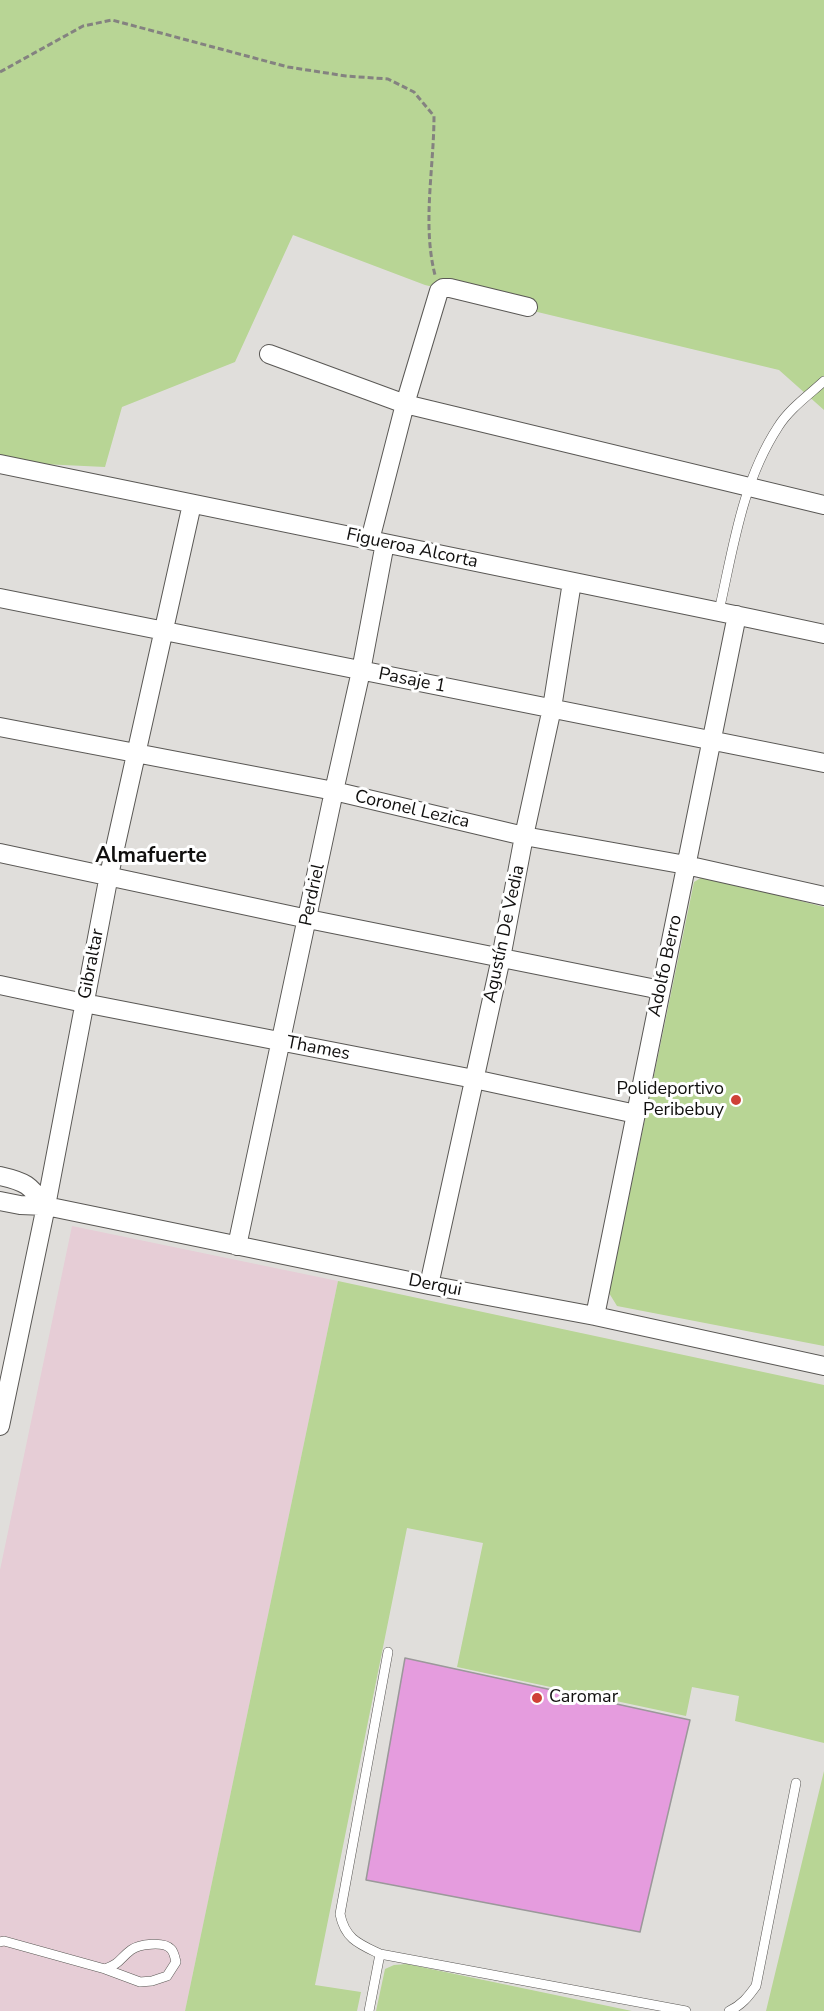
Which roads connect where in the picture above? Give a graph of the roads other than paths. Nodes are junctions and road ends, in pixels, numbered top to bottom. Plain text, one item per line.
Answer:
1 (528, 307) dead end
2 (268, 354) dead end
3 (824, 381) edge
4 (405, 405) junction
5 (0, 464) edge
6 (749, 487) junction
7 (192, 504) junction
8 (824, 505) edge
9 (377, 542) junction
10 (572, 582) junction
11 (0, 598) edge
12 (728, 613) junction
13 (164, 630) junction
14 (824, 634) edge
15 (361, 671) junction
16 (552, 708) junction
17 (0, 727) edge
18 (712, 741) junction
19 (136, 753) junction
20 (824, 763) edge
21 (334, 791) junction
22 (524, 836) junction
23 (0, 853) edge
24 (686, 865) junction
25 (109, 875) junction
26 (824, 896) edge
27 (308, 919) junction
28 (501, 958) junction
29 (0, 985) edge
30 (661, 990) junction
31 (84, 1003) junction
32 (282, 1042) junction
33 (474, 1079) junction
34 (636, 1114) junction
35 (0, 1176) edge
36 (0, 1201) edge
37 (46, 1206) junction
38 (237, 1246) junction
39 (429, 1285) junction
40 (594, 1316) junction
41 (824, 1366) edge
42 (4, 1383) edge
43 (0, 1426) edge
44 (388, 1652) dead end
45 (796, 1783) dead end
46 (0, 1941) edge
47 (381, 1954) junction
48 (105, 1970) junction
49 (369, 2011) edge
50 (686, 2011) edge
51 (729, 2011) edge

1 - 4 street, Perdriel
2 - 4 street
3 - 6 lane
4 - 6 street
4 - 9 street, Perdriel
5 - 7 street, Figueroa Alcorta
6 - 8 street
6 - 12 lane
7 - 9 street, Figueroa Alcorta
7 - 13 street, Gibraltar
9 - 10 street, Figueroa Alcorta
9 - 15 street, Perdriel
10 - 12 street, Figueroa Alcorta
10 - 16 street, Agustín De Vedia
11 - 13 street, Pasaje 1
12 - 14 street, Figueroa Alcorta
12 - 18 street, Adolfo Berro
13 - 15 street, Pasaje 1
13 - 19 street, Gibraltar
15 - 16 street, Pasaje 1
15 - 21 street, Perdriel
16 - 18 street, Pasaje 1
16 - 22 street, Agustín De Vedia
17 - 19 street, Coronel Lezica
18 - 20 street, Pasaje 1
18 - 24 street, Adolfo Berro
19 - 21 street, Coronel Lezica
19 - 25 street, Gibraltar
21 - 22 street, Coronel Lezica
21 - 27 street, Perdriel
22 - 24 street, Coronel Lezica
22 - 28 street, Agustín De Vedia
23 - 25 street
24 - 26 street, Coronel Lezica
24 - 30 street, Adolfo Berro
25 - 27 street
25 - 31 street, Gibraltar
27 - 28 street
27 - 32 street, Perdriel
28 - 30 street
28 - 33 street, Agustín De Vedia
29 - 31 street, Thames
30 - 34 street, Adolfo Berro
31 - 32 street, Thames
31 - 37 street, Gibraltar
32 - 33 street, Thames
32 - 38 street, Perdriel
33 - 34 street, Thames
33 - 39 street, Agustín De Vedia
34 - 40 street, Adolfo Berro
35 - 37 street
36 - 37 street, Derqui
37 - 38 street, Derqui
37 - 42 street, Gibraltar
38 - 39 street, Derqui
39 - 40 street, Derqui
40 - 41 street, Derqui
42 - 43 street, Gibraltar
44 - 47 lane
45 - 51 lane
46 - 48 lane
47 - 49 lane
47 - 50 lane
48 - 48 lane

